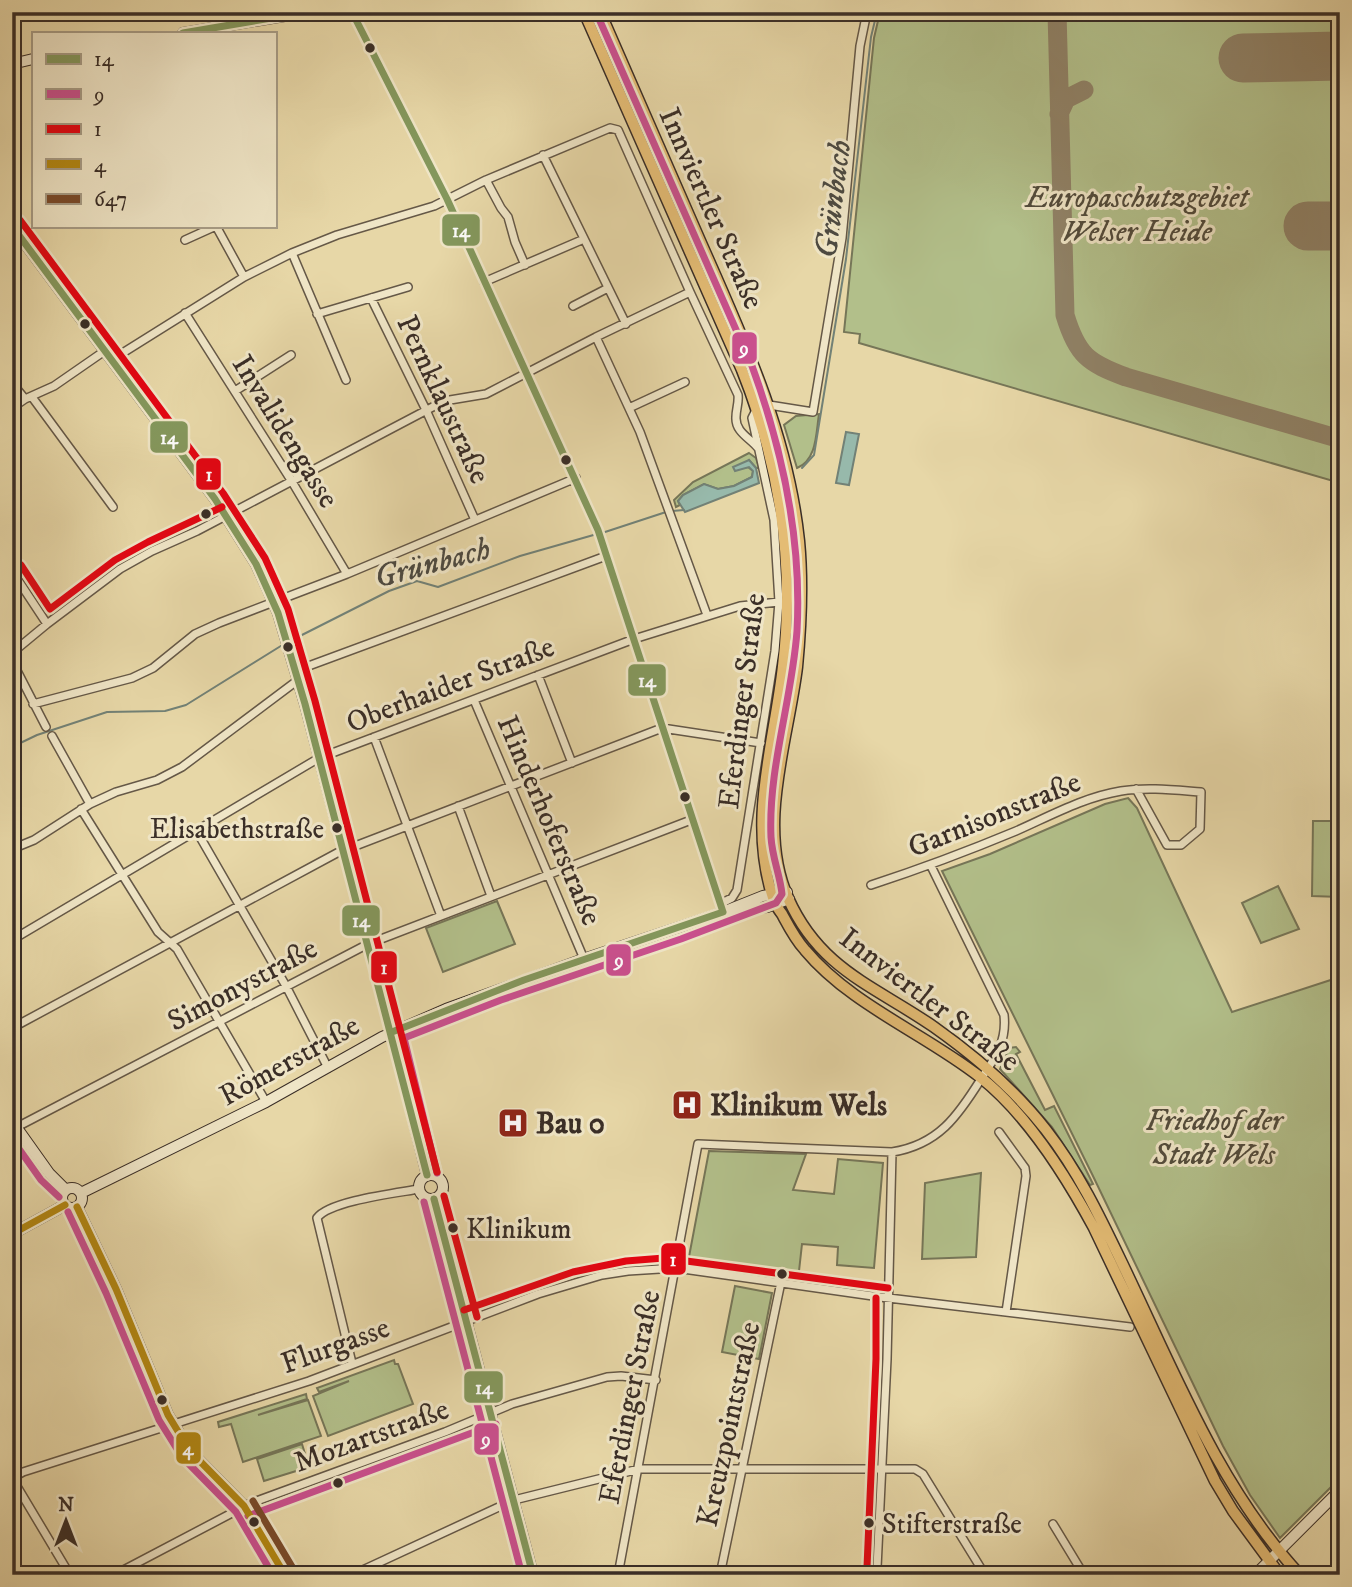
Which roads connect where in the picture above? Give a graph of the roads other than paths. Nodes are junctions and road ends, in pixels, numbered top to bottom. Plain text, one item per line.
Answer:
1 (309, 12) edge
2 (352, 12) edge
3 (584, 12) edge
4 (600, 12) edge
5 (867, 12) edge
6 (189, 32) edge
7 (32, 59) edge
8 (12, 64) edge
9 (543, 155) junction
10 (486, 180) junction
11 (447, 199) junction
12 (12, 226) edge
13 (212, 228) edge
14 (217, 228) edge
15 (584, 239) junction
16 (185, 240) dead end
17 (292, 253) junction
18 (525, 265) junction
19 (244, 277) junction
20 (484, 282) junction
21 (408, 287) dead end
22 (608, 288) junction
23 (690, 292) junction
24 (371, 298) junction
25 (573, 306) dead end
26 (185, 313) junction
27 (317, 314) junction
28 (626, 324) junction
29 (596, 337) junction
30 (106, 350) junction
31 (291, 355) dead end
32 (113, 359) junction
33 (526, 373) junction
34 (346, 380) dead end
35 (685, 382) dead end
36 (12, 383) edge
37 (235, 391) junction
38 (28, 398) junction
39 (769, 405) junction
40 (12, 408) edge
41 (629, 408) junction
42 (757, 408) junction
43 (426, 410) junction
44 (761, 453) junction
45 (576, 478) junction
46 (291, 480) junction
47 (113, 507) dead end
48 (226, 516) junction
49 (475, 520) junction
50 (606, 556) junction
51 (12, 572) edge
52 (347, 574) junction
53 (779, 602) junction
54 (274, 603) junction
55 (707, 615) junction
56 (47, 624) junction
57 (634, 639) junction
58 (12, 653) edge
59 (12, 661) edge
60 (297, 675) junction
61 (538, 675) junction
62 (474, 700) junction
63 (33, 704) junction
64 (46, 727) dead end
65 (662, 729) junction
66 (52, 736) dead end
67 (374, 737) junction
68 (761, 743) junction
69 (319, 758) junction
70 (572, 763) junction
71 (512, 786) junction
72 (1136, 789) junction
73 (90, 804) junction
74 (458, 806) junction
75 (81, 809) junction
76 (691, 820) junction
77 (407, 826) junction
78 (196, 830) junction
79 (12, 849) edge
80 (343, 851) junction
81 (931, 866) junction
82 (120, 875) junction
83 (548, 875) junction
84 (871, 885) dead end
85 (491, 896) junction
86 (788, 896) junction
87 (773, 898) junction
88 (240, 905) junction
89 (722, 908) junction
90 (441, 916) junction
91 (12, 940) edge
92 (169, 942) junction
93 (368, 944) junction
94 (584, 959) junction
95 (286, 986) junction
96 (219, 1022) junction
97 (12, 1028) edge
98 (392, 1032) junction
99 (328, 1068) junction
100 (985, 1074) junction
101 (266, 1102) junction
102 (15, 1124) edge
103 (999, 1132) dead end
104 (892, 1152) junction
105 (427, 1175) junction
106 (419, 1189) junction
107 (66, 1190) junction
108 (81, 1193) junction
109 (434, 1199) junction
110 (65, 1205) junction
111 (77, 1207) junction
112 (12, 1234) edge
113 (676, 1268) junction
114 (781, 1282) junction
115 (887, 1298) junction
116 (1006, 1312) junction
117 (467, 1320) junction
118 (1129, 1327) dead end
119 (352, 1363) junction
120 (656, 1380) junction
121 (492, 1414) junction
122 (173, 1424) junction
123 (639, 1468) junction
124 (744, 1468) junction
125 (881, 1469) junction
126 (12, 1478) edge
127 (1340, 1490) edge
128 (513, 1500) junction
129 (244, 1506) junction
130 (1053, 1524) dead end
131 (1279, 1551) junction
132 (1269, 1561) junction
133 (878, 1571) edge
134 (70, 1575) edge
135 (114, 1575) edge
136 (285, 1575) edge
137 (352, 1575) edge
138 (533, 1575) edge
139 (618, 1575) edge
140 (720, 1575) edge
141 (862, 1575) edge
142 (990, 1575) edge
143 (1084, 1575) edge
144 (1255, 1575) edge
145 (1280, 1575) edge
146 (1300, 1575) edge

1 - 6 main road
2 - 11 street
3 - 42 main road, Innviertler Straße
4 - 39 main road, Innviertler Straße
5 - 39 street
7 - 8 main road
9 - 10 street
9 - 15 street
9 - 23 street
10 - 11 street
10 - 18 street
11 - 17 street
11 - 20 street
12 - 30 main road
13 - 16 street
14 - 19 street
15 - 18 street
15 - 22 street
17 - 19 street
17 - 27 street
18 - 20 street
19 - 26 street
20 - 33 street
21 - 24 street
22 - 25 street
22 - 28 street
23 - 28 street
23 - 44 street
24 - 27 street
24 - 43 street, Pernklaustraße
26 - 32 street
26 - 37 street, Invalidengasse
27 - 34 street
28 - 29 street
29 - 33 street
29 - 41 street
30 - 32 main road
30 - 38 street
31 - 37 street
32 - 48 main road
33 - 43 street
33 - 45 street
35 - 41 street
36 - 38 street
37 - 46 street, Invalidengasse
38 - 40 street
38 - 47 street
39 - 42 street
39 - 86 main road, Innviertler Straße
41 - 55 street
42 - 44 street, Eferdinger Straße
42 - 87 main road, Innviertler Straße
43 - 46 street
43 - 49 street, Pernklaustraße
44 - 53 street, Eferdinger Straße
45 - 49 street
45 - 50 street
46 - 48 street
46 - 52 street, Invalidengasse
48 - 54 main road
48 - 56 street
49 - 52 street
50 - 57 street
50 - 60 street
51 - 56 street
52 - 54 street
53 - 55 street, Oberhaider Straße
53 - 68 street, Eferdinger Straße
54 - 60 main road
54 - 63 street
55 - 57 street, Oberhaider Straße
56 - 58 street
57 - 61 street, Oberhaider Straße
57 - 65 street
59 - 63 street
60 - 69 main road
60 - 73 street
61 - 62 street, Oberhaider Straße
61 - 70 street
62 - 67 street, Oberhaider Straße
62 - 71 street, Hinderhoferstraße
63 - 64 street
65 - 68 street
65 - 70 street
65 - 76 street
66 - 73 street
67 - 69 street, Oberhaider Straße
67 - 77 street
68 - 89 street, Eferdinger Straße
69 - 78 street, Oberhaider Straße
69 - 80 main road
70 - 71 street
71 - 74 street
71 - 83 street, Hinderhoferstraße
72 - 72 street, Garnisonstraße
72 - 81 street, Garnisonstraße
73 - 75 street
74 - 77 street
74 - 85 street
75 - 79 street
75 - 82 street
76 - 83 street, Simonystraße
76 - 89 street
77 - 80 street
77 - 90 street
78 - 82 street, Oberhaider Straße
78 - 88 street
80 - 88 street
80 - 93 main road
81 - 84 street, Garnisonstraße
81 - 100 street
82 - 91 street, Oberhaider Straße
82 - 92 street
83 - 85 street, Simonystraße
83 - 94 street, Hinderhoferstraße
85 - 90 street, Simonystraße
86 - 87 main road, Römerstraße
86 - 100 main road, Innviertler Straße
87 - 89 main road, Römerstraße
87 - 100 main road, Innviertler Straße
88 - 92 street
88 - 95 street
89 - 94 main road, Römerstraße
90 - 93 street, Simonystraße
92 - 96 street
92 - 97 street
93 - 95 street, Simonystraße
93 - 98 main road
94 - 98 main road, Römerstraße
95 - 96 street, Simonystraße
95 - 99 street
96 - 101 street
96 - 102 street, Simonystraße
98 - 99 main road, Römerstraße
98 - 105 main road
99 - 101 main road, Römerstraße
100 - 104 street
100 - 131 main road, Innviertler Straße
100 - 132 main road, Innviertler Straße
101 - 108 main road, Römerstraße
102 - 107 main road
103 - 116 street
104 - 113 street, Eferdinger Straße
104 - 115 street
105 - 106 main road
105 - 109 main road
106 - 109 main road
106 - 119 street
107 - 108 main road
107 - 110 main road
108 - 111 main road
109 - 117 main road
110 - 111 main road
110 - 112 main road
111 - 122 main road
113 - 114 street, Flurgasse
113 - 117 street, Flurgasse
113 - 120 street, Eferdinger Straße
114 - 115 street, Flurgasse
114 - 124 street, Kreuzpointstraße
115 - 116 street, Flurgasse
115 - 125 street
116 - 118 street, Flurgasse
117 - 119 street, Flurgasse
117 - 121 main road
119 - 122 street, Flurgasse
120 - 121 street, Mozartstraße
120 - 123 street, Eferdinger Straße
121 - 128 main road
121 - 129 street, Mozartstraße
122 - 126 street, Flurgasse
122 - 129 main road
123 - 124 street
123 - 128 street
123 - 139 street, Eferdinger Straße
124 - 125 street
124 - 140 street, Kreuzpointstraße
125 - 133 street
125 - 142 street
126 - 134 street
127 - 131 main road
128 - 137 street
128 - 138 main road
129 - 135 street, Mozartstraße
129 - 136 main road
130 - 143 street
131 - 132 main road
131 - 146 main road, Innviertler Straße
132 - 144 main road
132 - 145 main road, Innviertler Straße
133 - 141 street

